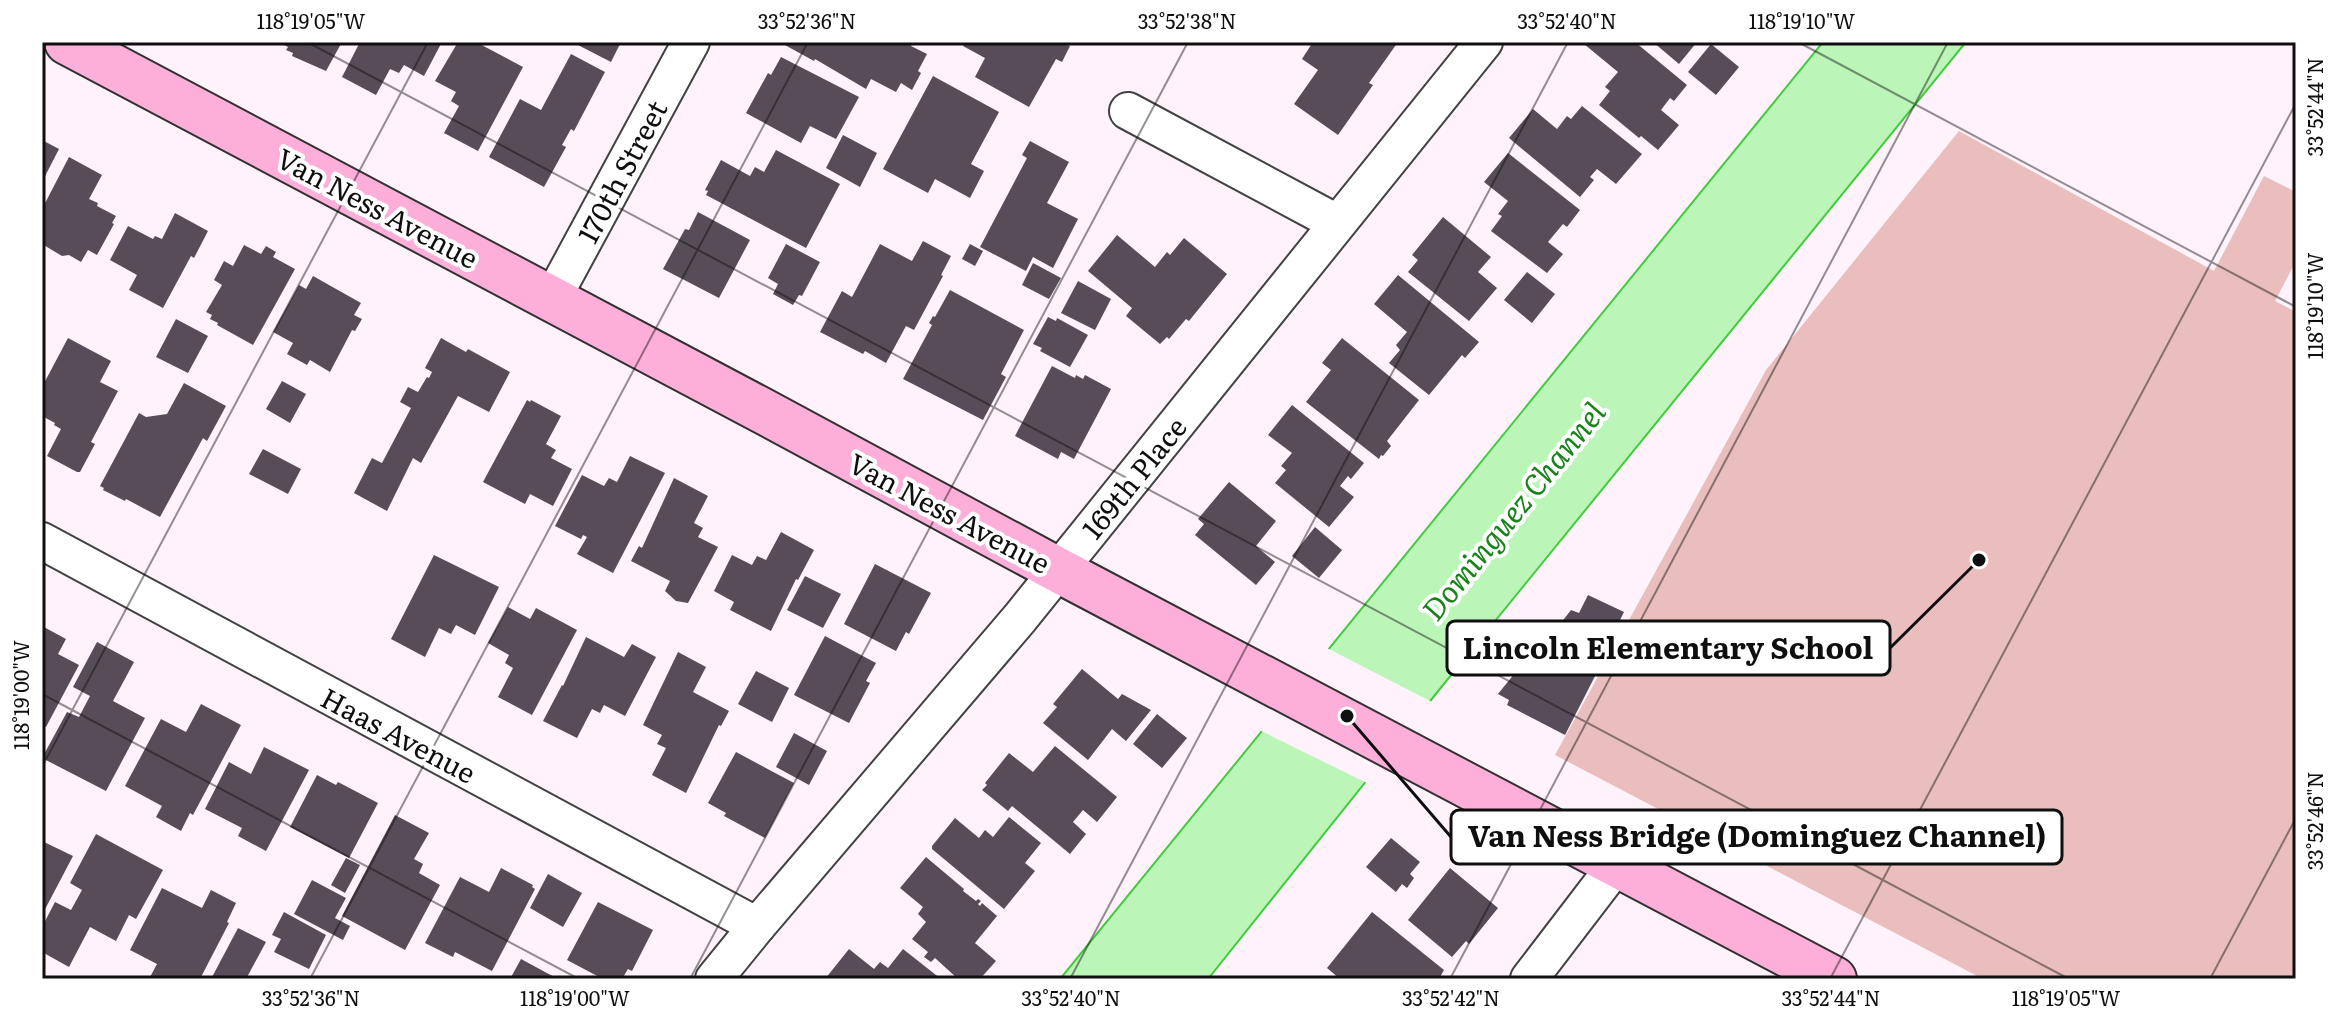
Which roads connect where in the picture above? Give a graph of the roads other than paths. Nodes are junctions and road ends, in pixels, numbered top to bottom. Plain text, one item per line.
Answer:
1 (67, 42) edge
2 (691, 42) edge
3 (1484, 42) edge
4 (1128, 111) dead end
5 (1337, 223) junction
6 (552, 299) junction
7 (42, 541) edge
8 (1058, 570) junction
9 (1617, 864) junction
10 (757, 926) junction
11 (714, 979) edge
12 (1529, 979) edge
13 (1834, 979) edge

1 - 6 main road, Van Ness Avenue
2 - 6 street, 170th Street
3 - 5 street, 169th Place
4 - 5 street
5 - 8 street, 169th Place
6 - 8 main road, Van Ness Avenue
7 - 10 street, Haas Avenue
8 - 9 main road, Van Ness Avenue
8 - 10 street, 169th Place
9 - 12 street
9 - 13 main road, Van Ness Avenue
10 - 11 street, 169th Place

